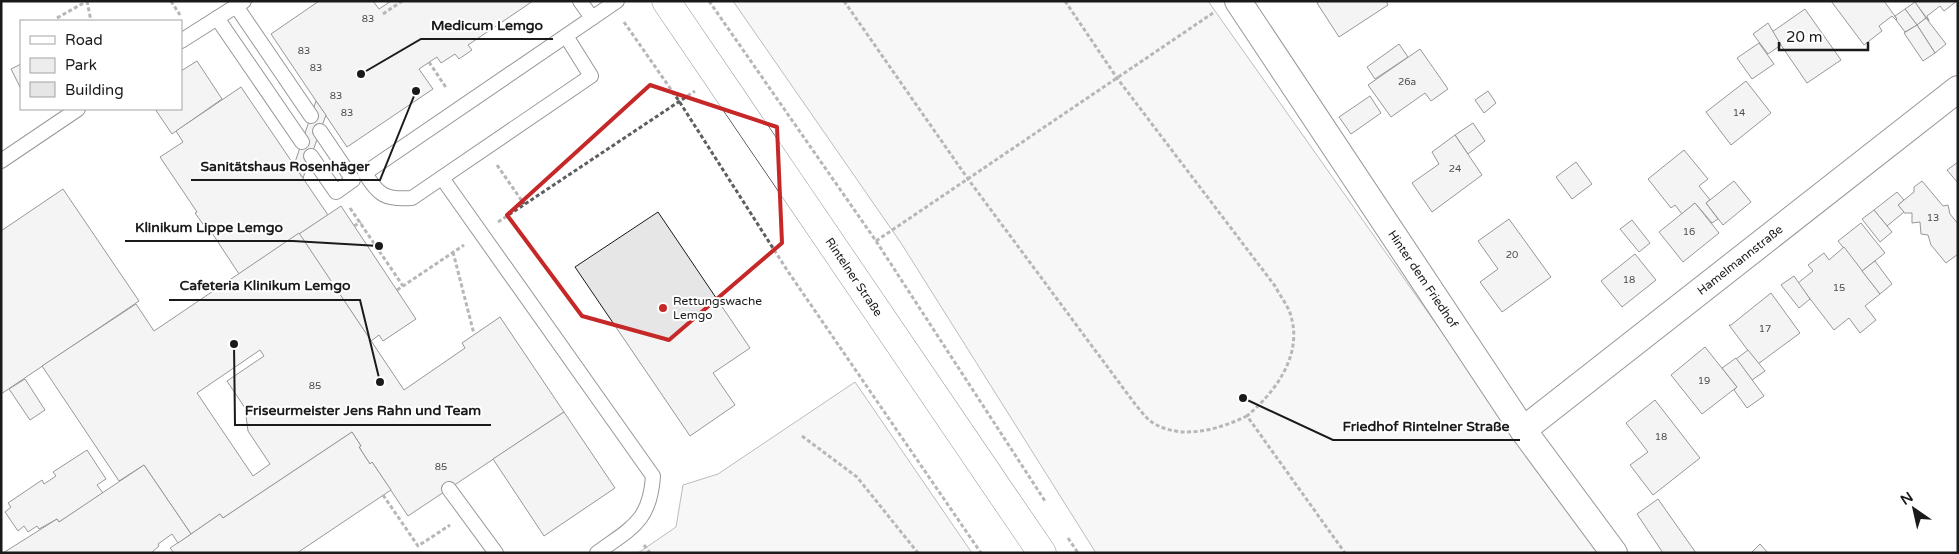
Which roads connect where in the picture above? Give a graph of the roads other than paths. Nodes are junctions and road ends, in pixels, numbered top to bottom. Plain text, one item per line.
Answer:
1 (580, 1) edge
2 (666, 1) edge
3 (1238, 1) edge
4 (240, 3) edge
5 (614, 3) edge
6 (217, 18) junction
7 (592, 18) junction
8 (566, 36) junction
9 (182, 41) edge
10 (1958, 90) edge
11 (77, 110) edge
12 (311, 116) dead end
13 (320, 130) dead end
14 (302, 142) dead end
15 (311, 156) dead end
16 (1, 161) edge
17 (442, 178) junction
18 (1523, 430) junction
19 (450, 488) dead end
20 (496, 553) edge
21 (597, 553) edge
22 (1042, 553) edge
23 (1614, 553) edge

1 - 7 lane
2 - 22 main road, Rintelner Straße
3 - 18 street, Hinter dem Friedhof
4 - 6 lane
4 - 12 lane
5 - 7 lane
6 - 9 lane
6 - 14 lane
7 - 8 lane
8 - 17 lane
8 - 17 lane
10 - 18 street, Hamelmannstraße
11 - 16 lane
13 - 15 lane
17 - 21 lane
18 - 23 street, Hinter dem Friedhof
19 - 20 lane

